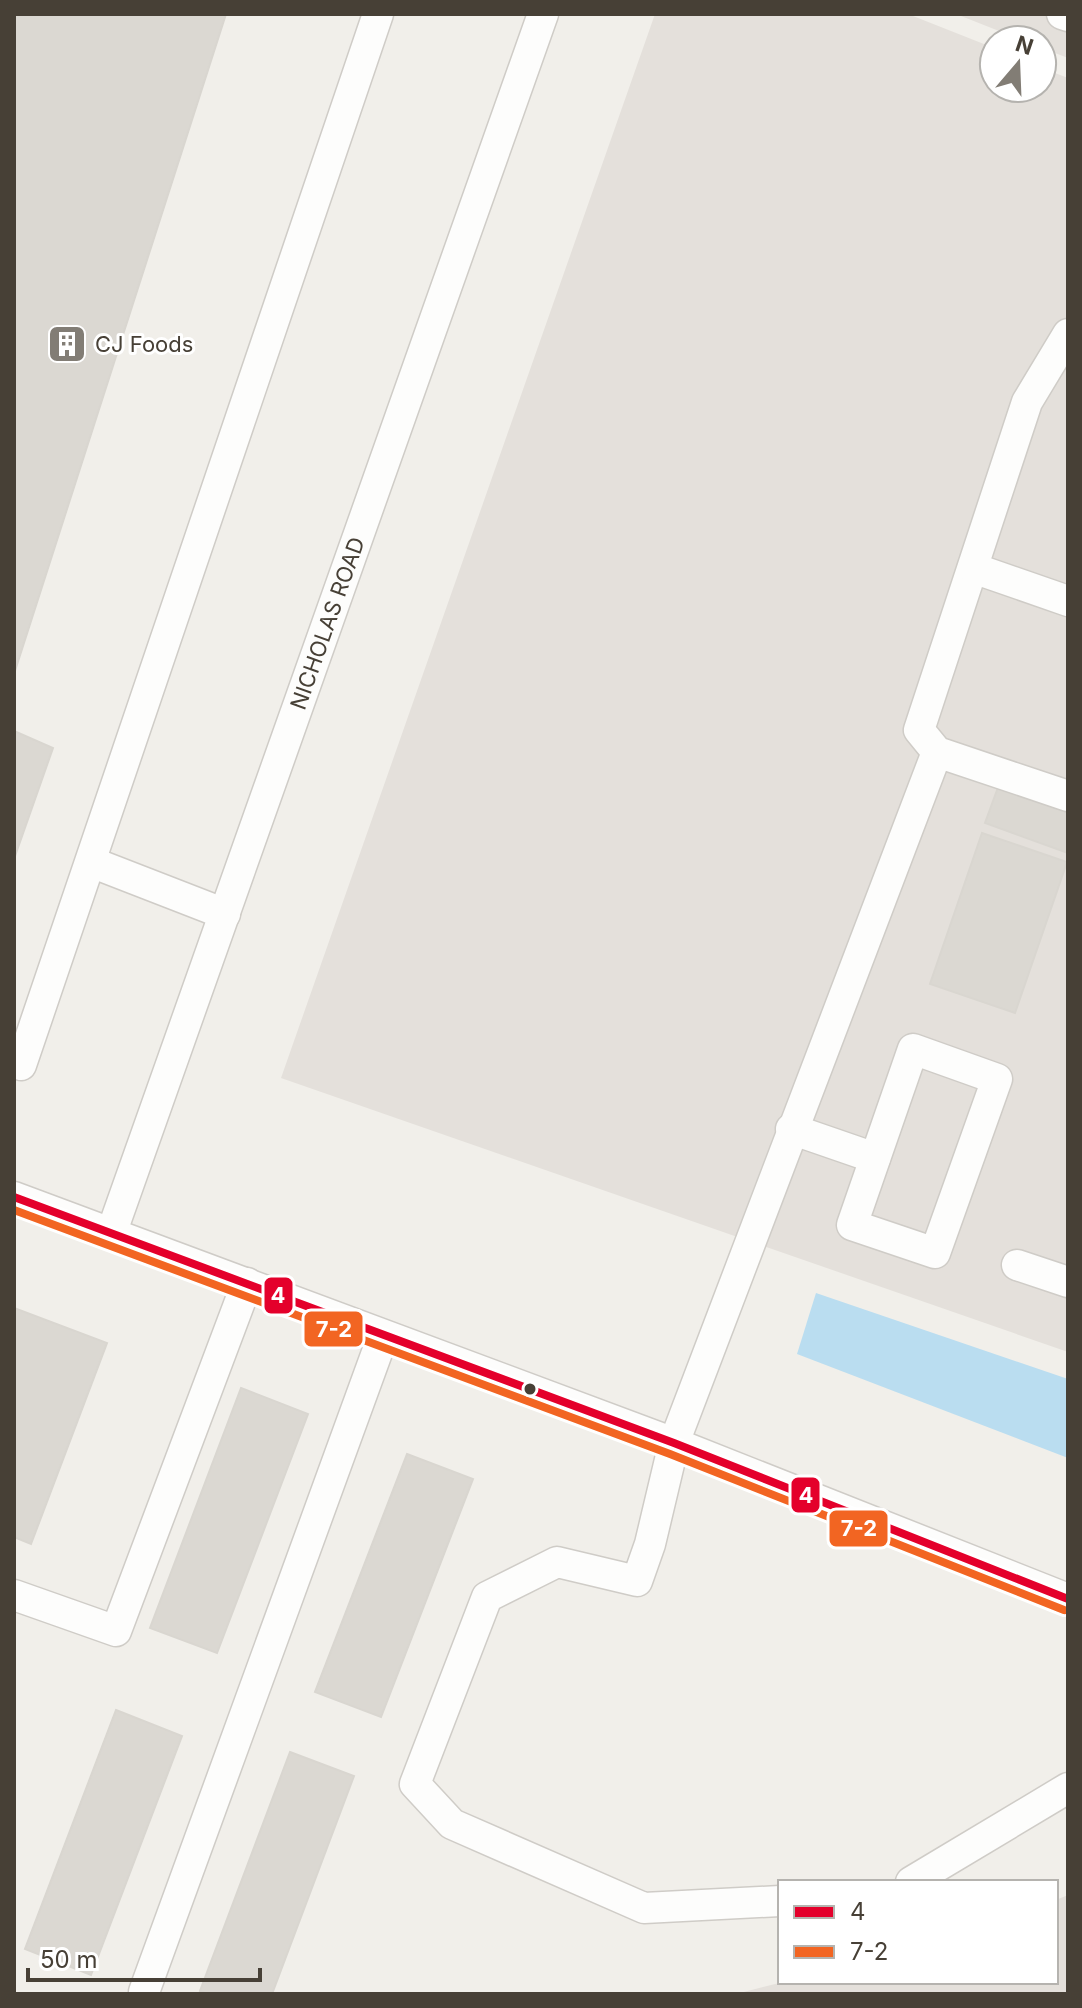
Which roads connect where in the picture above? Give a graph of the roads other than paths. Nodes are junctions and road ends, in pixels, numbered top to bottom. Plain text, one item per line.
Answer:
1 (378, 14) edge
2 (543, 14) edge
3 (1062, 14) edge
4 (1068, 16) edge
5 (1068, 334) edge
6 (973, 568) junction
7 (1068, 601) edge
8 (937, 752) junction
9 (1068, 796) edge
10 (91, 862) junction
11 (225, 914) junction
12 (21, 1065) dead end
13 (791, 1129) junction
14 (875, 1158) junction
15 (14, 1197) edge
16 (111, 1234) junction
17 (1017, 1265) dead end
18 (1068, 1282) edge
19 (247, 1283) junction
20 (383, 1336) junction
21 (674, 1443) junction
22 (14, 1595) edge
23 (1068, 1599) edge
24 (1068, 1788) edge
25 (914, 1880) edge
26 (778, 1901) edge
27 (144, 1992) edge

1 - 10 street
2 - 11 street, NICHOLAS ROAD
3 - 4 street
5 - 6 street
6 - 7 street
6 - 8 street
8 - 9 street
8 - 13 street
10 - 11 street
10 - 12 street
11 - 16 street, NICHOLAS ROAD
13 - 14 street
13 - 21 street
14 - 14 street
15 - 16 street
16 - 19 street
17 - 18 street
19 - 20 street
19 - 22 street
20 - 21 street
20 - 27 street
21 - 23 street
21 - 26 street
24 - 25 street

